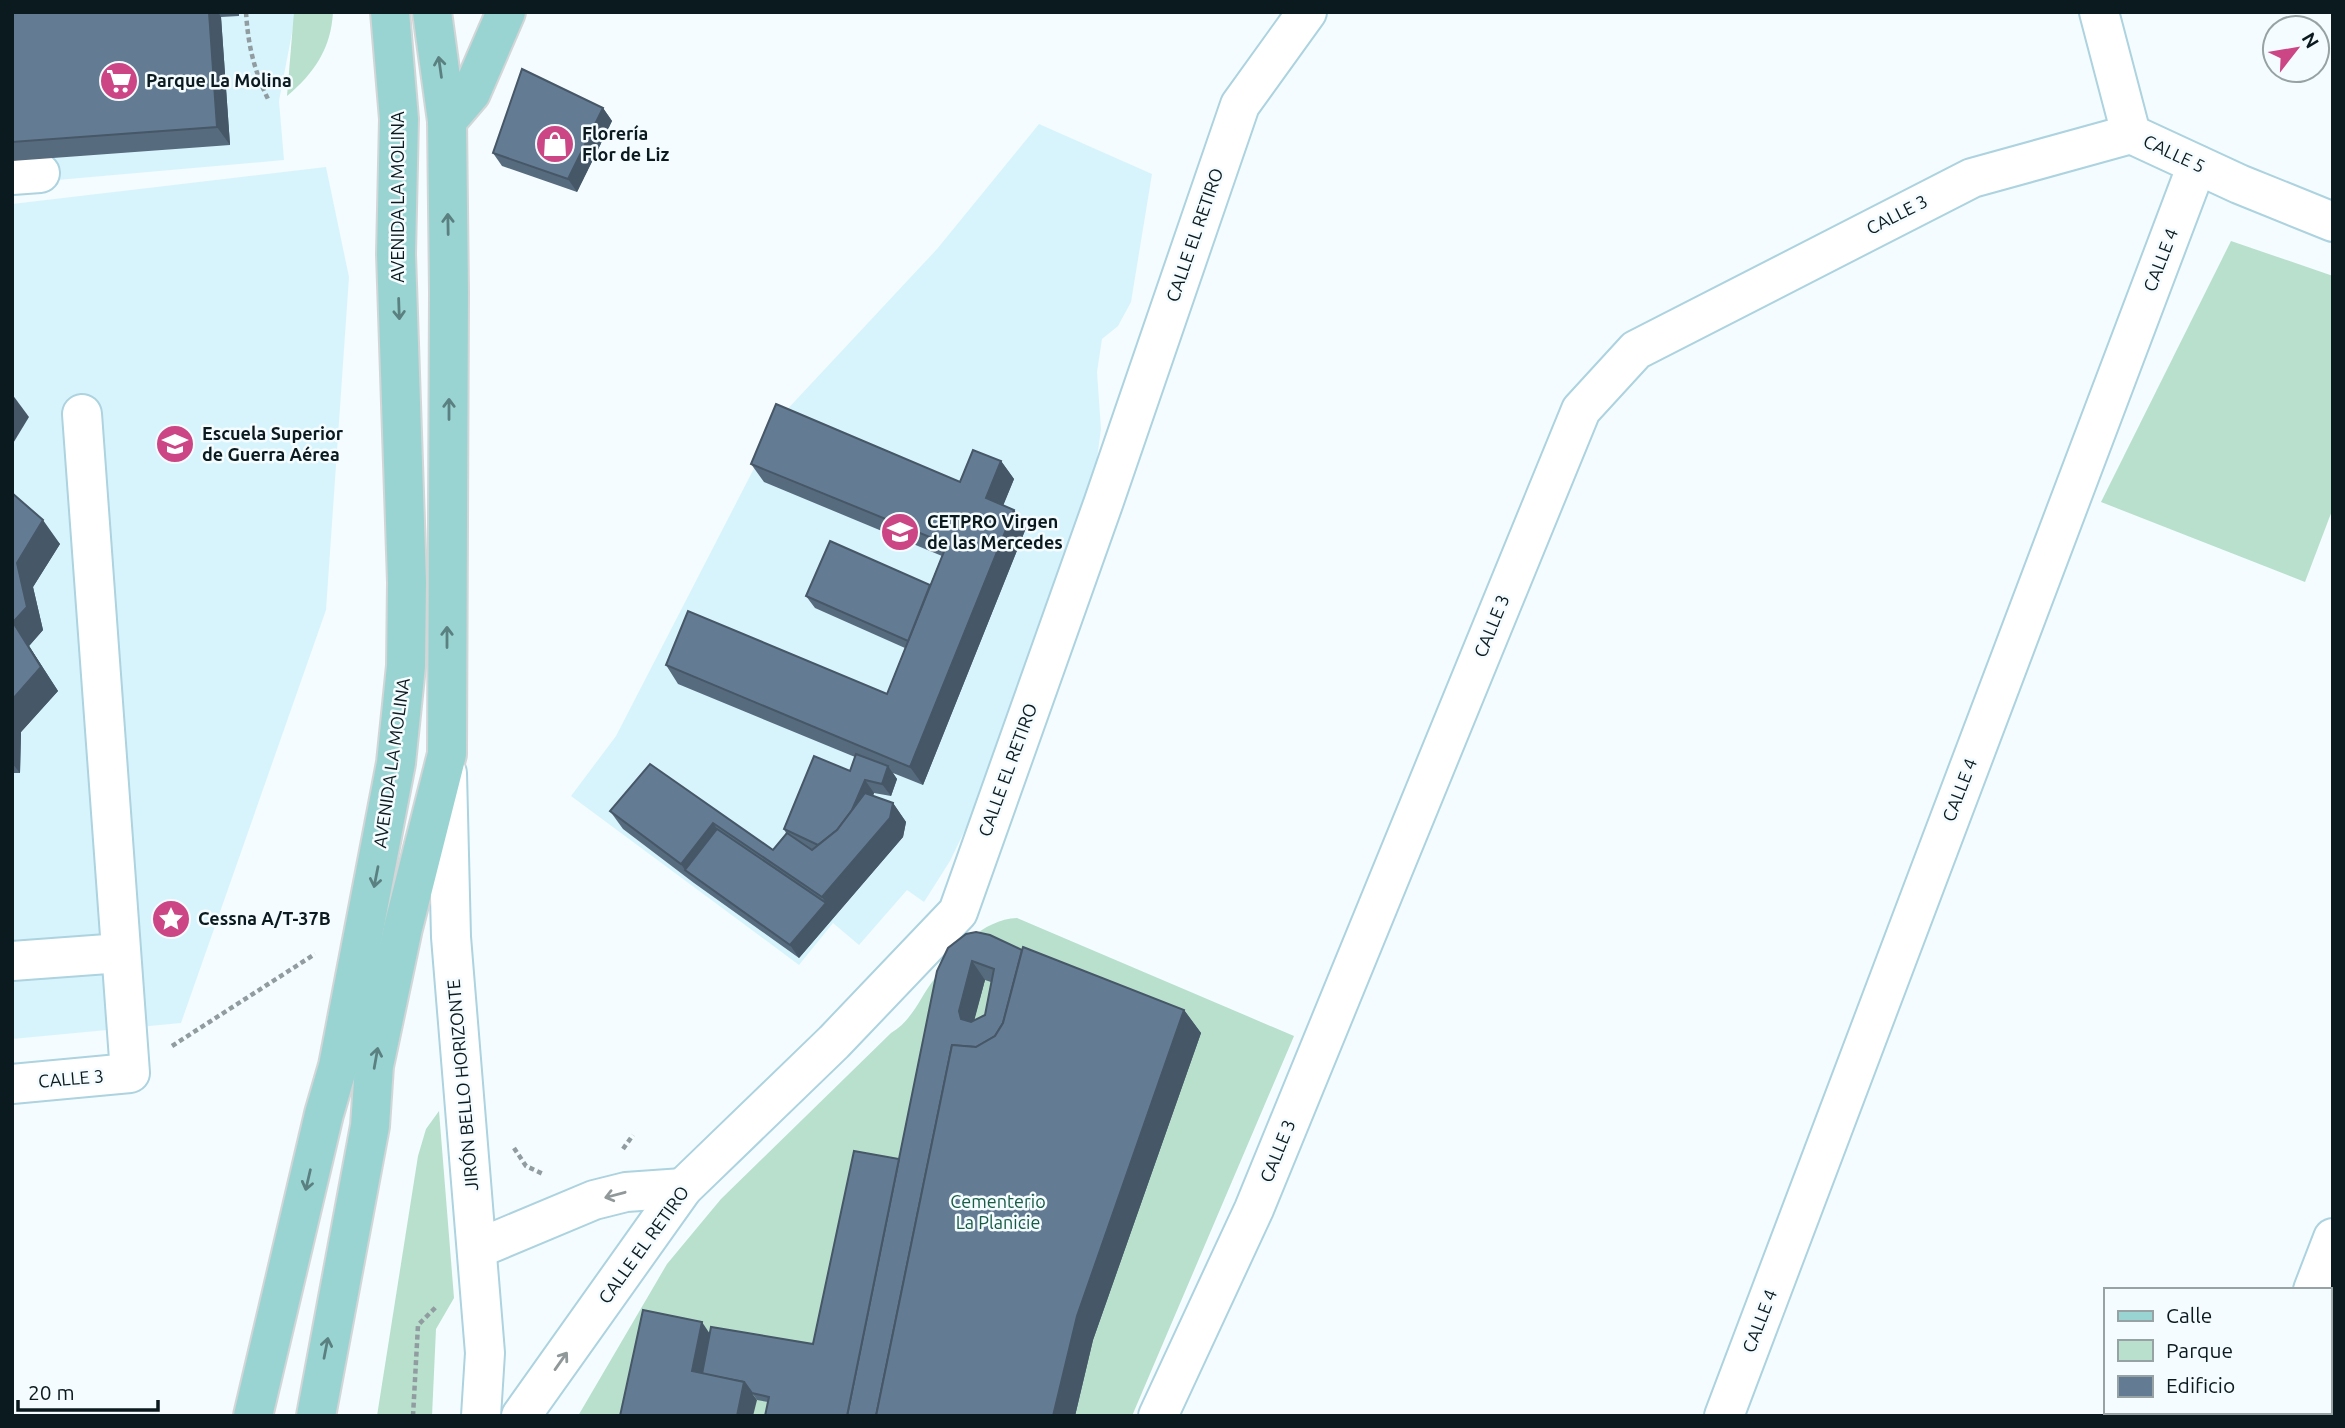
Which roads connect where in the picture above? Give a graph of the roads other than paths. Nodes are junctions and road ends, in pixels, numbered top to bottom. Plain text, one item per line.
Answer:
1 (390, 12) edge
2 (432, 12) edge
3 (506, 12) edge
4 (1307, 12) edge
5 (2099, 12) edge
6 (447, 121) junction
7 (2131, 134) junction
8 (2197, 164) junction
9 (2333, 222) edge
10 (400, 356) junction
11 (82, 414) dead end
12 (447, 754) junction
13 (121, 953) junction
14 (12, 961) edge
15 (12, 1084) edge
16 (682, 1188) junction
17 (2333, 1238) edge
18 (477, 1249) junction
19 (2314, 1288) edge
20 (253, 1416) edge
21 (316, 1416) edge
22 (481, 1416) edge
23 (521, 1416) edge
24 (1158, 1416) edge
25 (1724, 1416) edge

1 -> 10 main road, AVENIDA LA MOLINA
6 -> 2 main road
3 - 6 main road
4 - 16 street, CALLE EL RETIRO
5 - 7 street, CALLE 5
12 -> 6 main road
7 - 8 street, CALLE 5
7 - 24 street, CALLE 3
8 - 9 street, CALLE 5
8 - 25 street, CALLE 4
10 - 12 main road
10 -> 20 main road, AVENIDA LA MOLINA
11 - 13 street
12 - 18 street, JIRÓN BELLO HORIZONTE
21 -> 12 main road
13 - 14 street
13 - 15 street, CALLE 3
16 -> 18 street
23 -> 16 street, CALLE EL RETIRO
17 - 19 street
18 - 22 street, JIRÓN BELLO HORIZONTE

